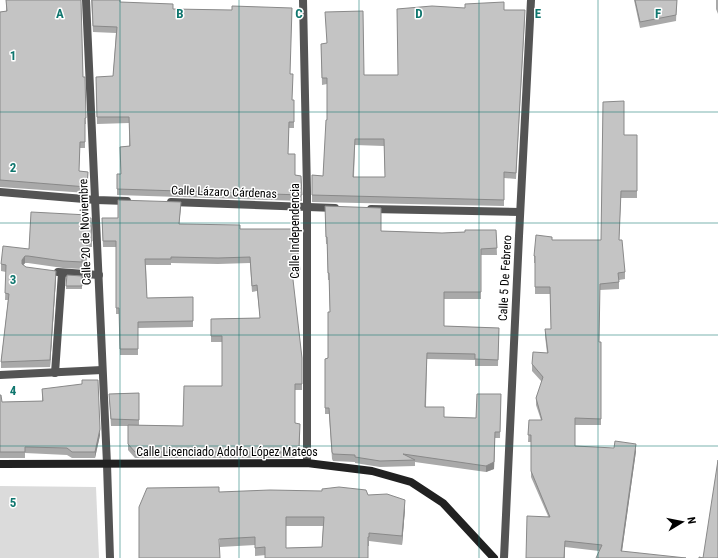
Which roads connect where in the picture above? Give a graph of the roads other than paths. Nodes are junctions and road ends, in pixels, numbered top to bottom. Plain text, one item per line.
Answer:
1 (86, 0) edge
2 (303, 0) edge
3 (531, 0) edge
4 (0, 192) edge
5 (96, 200) junction
6 (135, 201) edge
7 (166, 202) edge
8 (307, 207) junction
9 (346, 208) edge
10 (362, 209) edge
11 (520, 212) junction
12 (48, 271) edge
13 (62, 273) junction
14 (99, 275) junction
15 (102, 370) junction
16 (55, 373) junction
17 (0, 375) edge
18 (307, 463) junction
19 (0, 464) edge
20 (107, 464) junction
21 (110, 558) edge
22 (494, 558) edge
23 (504, 558) edge

1 - 5 street, Calle 20 de Noviembre
2 - 8 street, Calle Independencia
3 - 11 street, Calle 5 De Febrero
4 - 5 street
5 - 6 street
5 - 14 street, Calle 20 de Noviembre
7 - 8 street, Calle Lázaro Cárdenas
8 - 9 street, Calle Lázaro Cárdenas
8 - 18 street, Calle Independencia
10 - 11 street
11 - 23 street, Calle 5 De Febrero
12 - 13 street
13 - 14 street
13 - 16 street
14 - 15 street, Calle 20 de Noviembre
15 - 16 street
15 - 20 street, Calle 20 de Noviembre
16 - 17 street
18 - 20 main road, Calle Licenciado Adolfo López Mateos
18 - 22 main road, Calle Licenciado Adolfo López Mateos
19 - 20 main road, Calle Licenciado Adolfo López Mateos
20 - 21 street

